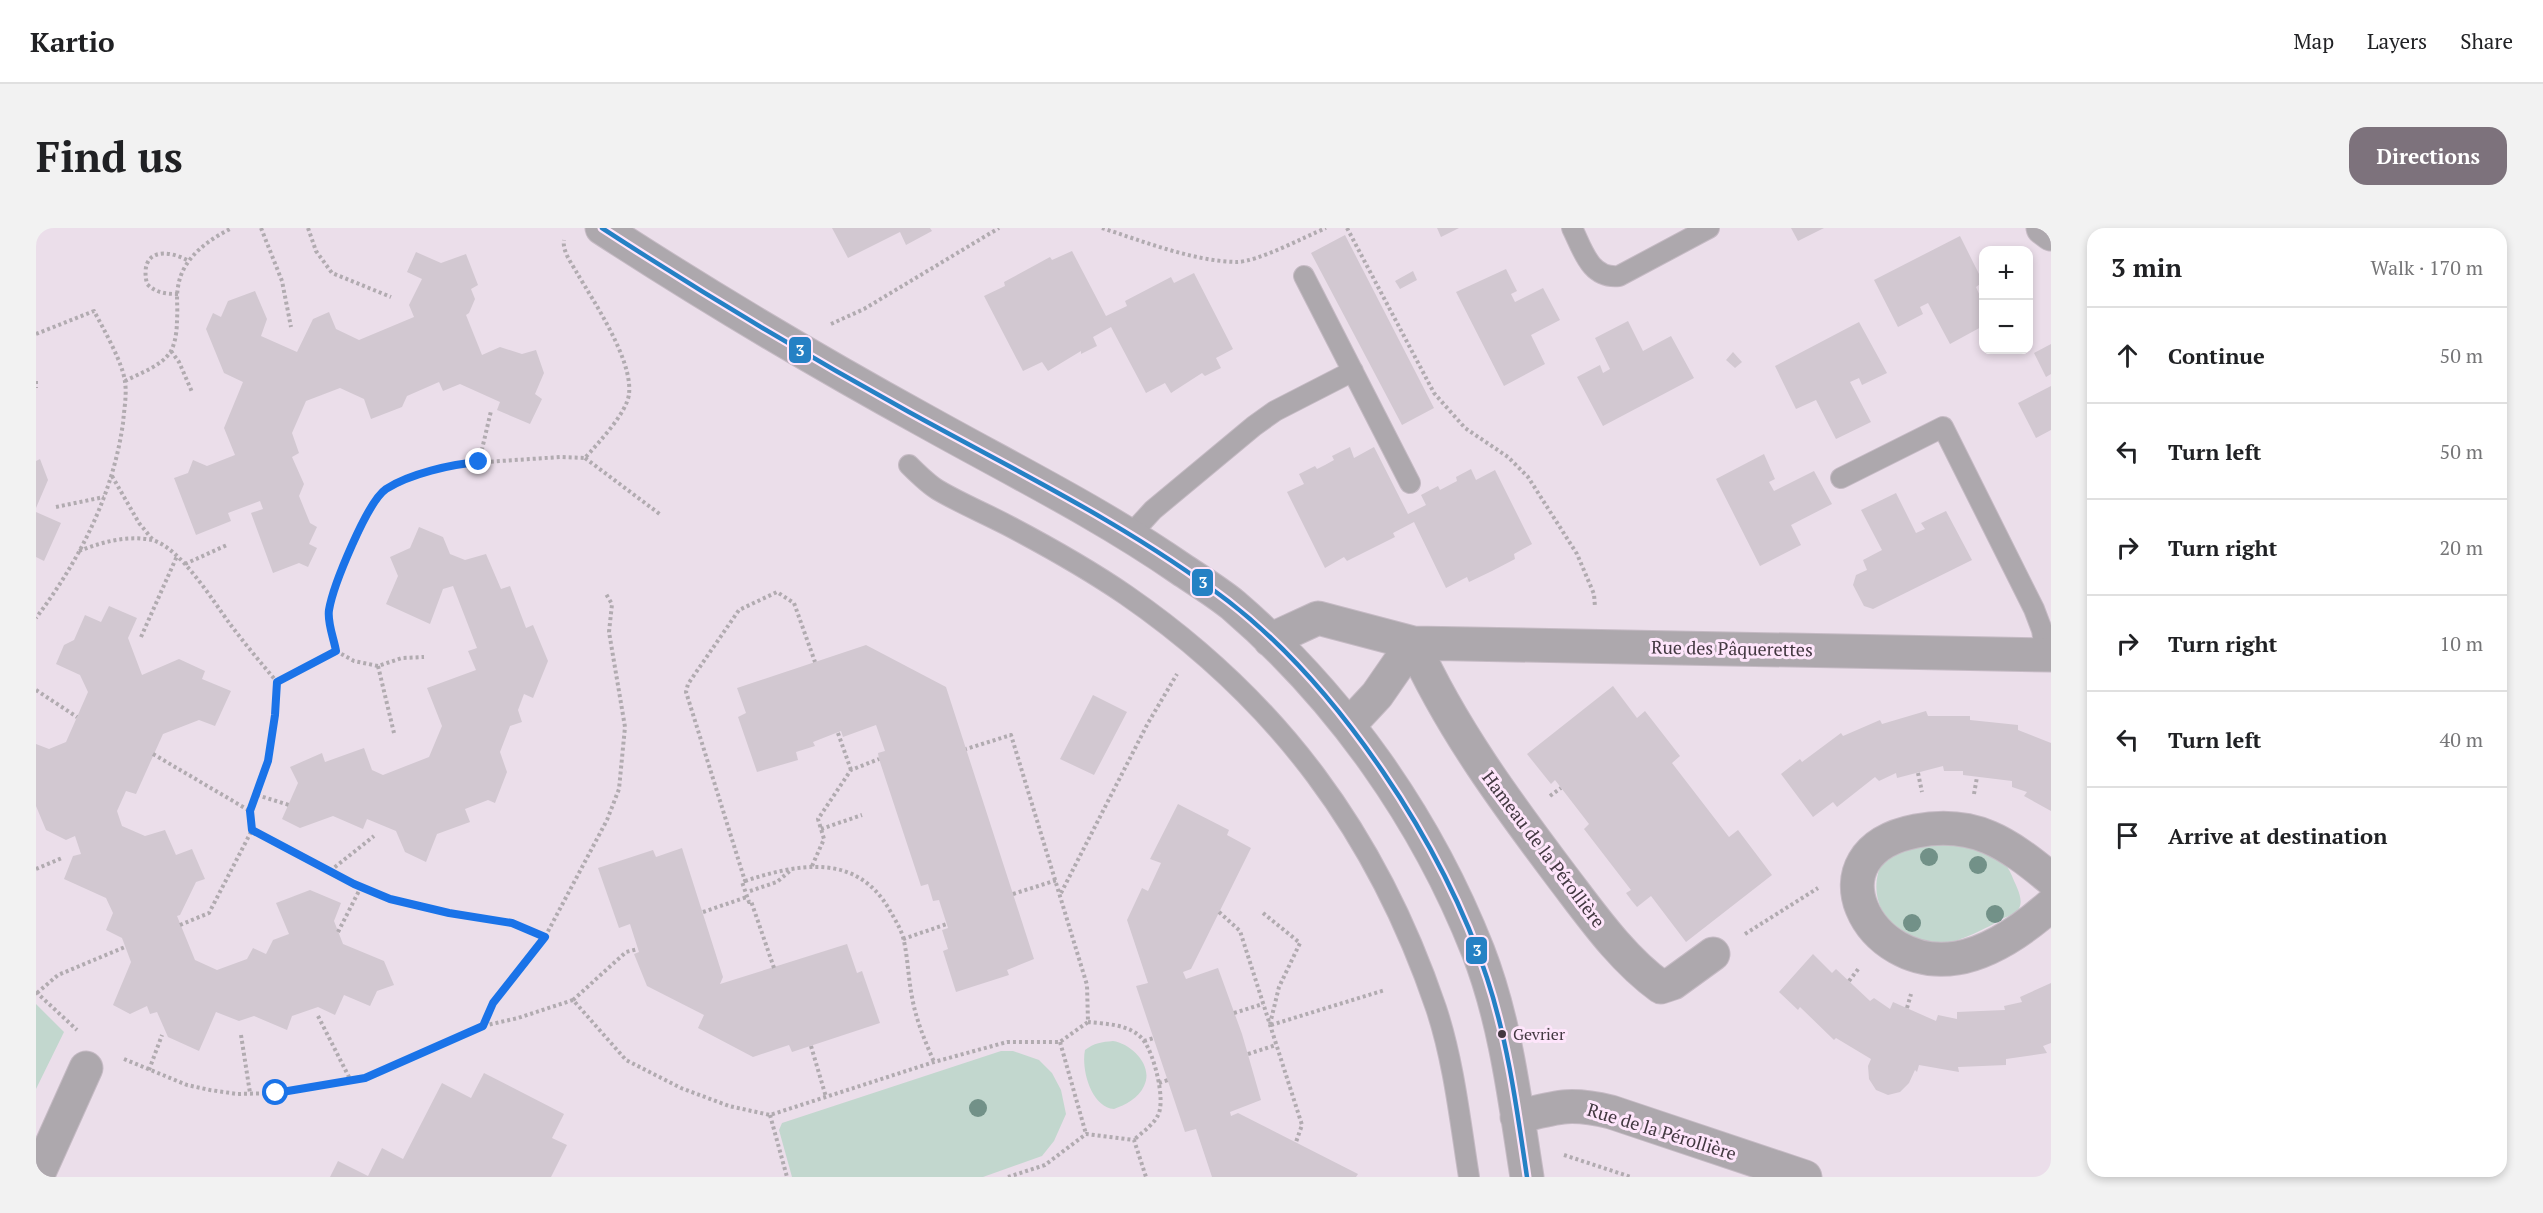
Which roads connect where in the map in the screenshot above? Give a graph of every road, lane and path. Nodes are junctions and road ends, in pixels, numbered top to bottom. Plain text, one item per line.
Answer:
1 (232, 228) edge
2 (261, 228) edge
3 (308, 228) edge
4 (602, 228) edge
5 (999, 228) edge
6 (1102, 228) edge
7 (1326, 228) edge
8 (1347, 228) edge
9 (1572, 228) edge
10 (1709, 228) edge
11 (2043, 228) edge
12 (2051, 234) edge
13 (565, 237) dead end
14 (189, 261) junction
15 (1304, 276) dead end
16 (178, 294) junction
17 (391, 297) dead end
18 (291, 327) dead end
19 (826, 329) dead end
20 (36, 334) edge
21 (171, 351) junction
22 (1353, 371) junction
23 (36, 381) edge
24 (125, 381) junction
25 (36, 388) edge
26 (192, 392) dead end
27 (490, 411) dead end
28 (585, 458) junction
29 (479, 462) junction
30 (909, 465) dead end
31 (112, 476) junction
32 (1841, 478) dead end
33 (1410, 483) dead end
34 (104, 497) junction
35 (56, 507) dead end
36 (662, 515) dead end
37 (1131, 534) junction
38 (154, 541) junction
39 (227, 545) dead end
40 (80, 551) junction
41 (177, 556) junction
42 (185, 564) junction
43 (606, 594) dead end
44 (1594, 594) dead end
45 (36, 604) edge
46 (43, 609) junction
47 (36, 618) edge
48 (141, 638) dead end
49 (1270, 640) junction
50 (1413, 643) junction
51 (1193, 645) junction
52 (336, 651) junction
53 (2048, 655) edge
54 (424, 657) dead end
55 (815, 662) dead end
56 (378, 666) junction
57 (277, 682) junction
58 (36, 690) edge
59 (77, 717) dead end
60 (1349, 725) junction
61 (394, 733) dead end
62 (838, 733) dead end
63 (966, 749) dead end
64 (153, 754) dead end
65 (879, 759) dead end
66 (851, 770) junction
67 (257, 795) junction
68 (289, 804) dead end
69 (250, 811) junction
70 (862, 816) dead end
71 (821, 829) junction
72 (252, 830) junction
73 (374, 836) dead end
74 (62, 858) dead end
75 (812, 866) junction
76 (36, 869) edge
77 (791, 870) junction
78 (330, 871) junction
79 (1858, 878) junction
80 (2051, 879) edge
81 (745, 880) junction
82 (1057, 880) junction
83 (361, 887) junction
84 (750, 891) dead end
85 (1061, 893) junction
86 (1013, 894) dead end
87 (747, 897) junction
88 (2051, 905) edge
89 (703, 912) dead end
90 (1219, 912) dead end
91 (1263, 913) dead end
92 (947, 924) dead end
93 (180, 925) dead end
94 (338, 932) dead end
95 (545, 937) junction
96 (903, 939) junction
97 (125, 947) dead end
98 (638, 948) dead end
99 (1713, 954) joint
100 (774, 968) dead end
101 (1385, 990) dead end
102 (36, 993) edge
103 (573, 1000) junction
104 (1263, 1004) junction
105 (1234, 1013) dead end
106 (318, 1016) dead end
107 (1088, 1022) junction
108 (1270, 1025) junction
109 (483, 1026) junction
110 (81, 1033) dead end
111 (162, 1035) dead end
112 (241, 1035) dead end
113 (1154, 1038) dead end
114 (1144, 1041) junction
115 (1060, 1042) junction
116 (1276, 1045) junction
117 (811, 1046) dead end
118 (1248, 1054) dead end
119 (122, 1058) dead end
120 (934, 1062) junction
121 (86, 1068) dead end
122 (149, 1070) junction
123 (1168, 1080) dead end
124 (351, 1081) junction
125 (1159, 1083) junction
126 (250, 1093) junction
127 (826, 1097) junction
128 (770, 1115) junction
129 (1519, 1128) junction
130 (1086, 1134) junction
131 (1134, 1140) junction
132 (1296, 1142) dead end
133 (37, 1177) edge
134 (787, 1177) edge
135 (1008, 1177) edge
136 (1146, 1177) edge
137 (1469, 1177) edge
138 (1527, 1177) edge
139 (1631, 1177) edge
140 (1805, 1177) edge

1 - 14 path
2 - 18 path
3 - 17 path
4 - 37 street
5 - 19 path
6 - 7 path
8 - 44 path
9 - 10 lane
11 - 12 street
13 - 28 path
14 - 16 path
14 - 16 path
15 - 22 lane
16 - 21 path
20 - 24 path
21 - 24 path
21 - 26 path
22 - 33 lane
22 - 37 lane
23 - 25 path
24 - 31 path
27 - 29 path
28 - 29 path
28 - 36 path
29 - 52 path
30 - 51 lane
31 - 34 path
31 - 38 path
32 - 53 lane
34 - 35 path
34 - 40 path
37 - 49 street
38 - 40 path
38 - 41 path
39 - 42 path
40 - 46 path
41 - 42 path
41 - 48 path
42 - 57 path
43 - 95 path
45 - 46 path
46 - 47 path
49 - 50 street, Rue des Pâquerettes
49 - 60 street
50 - 53 street, Rue des Pâquerettes
50 - 60 street
50 - 99 street, Hameau de la Pérollière
51 - 85 path
51 - 137 lane
52 - 56 path
52 - 57 path
54 - 56 path
55 - 81 path
56 - 61 path
57 - 67 path
58 - 59 path
60 - 129 street
62 - 66 path
63 - 82 path
64 - 69 path
65 - 66 path
66 - 71 path
67 - 68 path
67 - 69 path
69 - 72 path
70 - 71 path
71 - 75 path
72 - 78 path
72 - 93 path
73 - 78 path
74 - 76 path
75 - 77 path
75 - 96 path
77 - 81 path
77 - 84 path
78 - 83 path
79 - 80 street
79 - 88 street
79 - 99 path
81 - 87 path
82 - 85 path
82 - 86 path
83 - 94 path
83 - 95 path
85 - 107 path
87 - 89 path
87 - 100 path
90 - 104 path
91 - 108 path
92 - 96 path
95 - 109 path
96 - 120 path
97 - 102 path
98 - 103 path
101 - 108 path
102 - 110 path
103 - 109 path
103 - 128 path
104 - 105 path
104 - 108 path
106 - 124 path
107 - 114 path
107 - 115 path
108 - 116 path
109 - 124 path
111 - 122 path
112 - 126 path
113 - 114 path
114 - 125 path
115 - 120 path
115 - 130 path
116 - 118 path
116 - 132 path
117 - 127 path
119 - 122 path
120 - 127 path
121 - 133 street
122 - 126 path
123 - 125 path
124 - 126 path
125 - 131 path
127 - 128 path
128 - 134 path
129 - 138 street
129 - 139 path
129 - 140 street, Rue de la Pérollière
130 - 131 path
130 - 135 path
131 - 136 path

